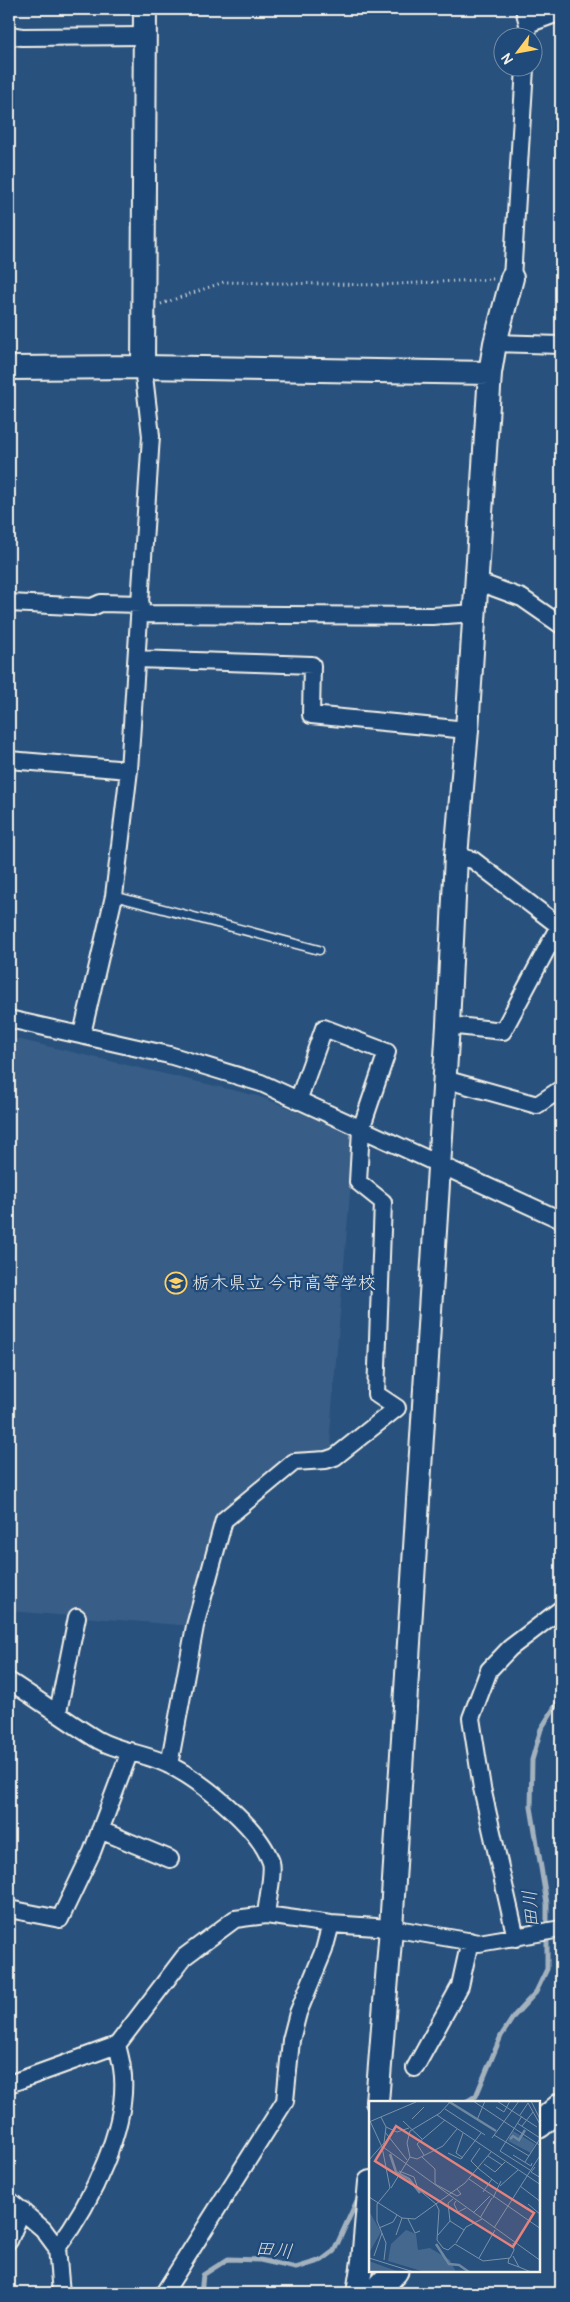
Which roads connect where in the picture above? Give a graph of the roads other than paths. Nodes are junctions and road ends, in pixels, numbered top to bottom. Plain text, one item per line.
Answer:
1 (145, 9) edge
2 (561, 12) edge
3 (526, 23) edge
4 (9, 35) edge
5 (144, 36) junction
6 (524, 78) edge
7 (512, 278) joint
8 (495, 344) junction
9 (561, 345) edge
10 (143, 367) junction
11 (9, 368) edge
12 (490, 373) junction
13 (476, 581) junction
14 (9, 603) edge
15 (140, 609) junction
16 (475, 612) junction
17 (561, 625) edge
18 (137, 659) junction
19 (467, 730) junction
20 (9, 760) edge
21 (129, 770) junction
22 (456, 856) junction
23 (114, 896) junction
24 (319, 950) dead end
25 (9, 1019) edge
26 (448, 1025) junction
27 (82, 1034) junction
28 (444, 1079) junction
29 (561, 1089) edge
30 (298, 1101) junction
31 (361, 1129) junction
32 (438, 1166) junction
33 (561, 1220) edge
34 (561, 1610) edge
35 (78, 1617) dead end
36 (9, 1681) edge
37 (58, 1712) junction
38 (130, 1750) junction
39 (169, 1765) junction
40 (100, 1830) junction
41 (170, 1858) dead end
42 (9, 1909) edge
43 (266, 1915) junction
44 (331, 1924) junction
45 (391, 1928) junction
46 (561, 1929) edge
47 (516, 1938) junction
48 (470, 1941) junction
49 (117, 2045) junction
50 (415, 2068) dead end
51 (9, 2084) edge
52 (377, 2101) edge
53 (561, 2106) edge
54 (540, 2125) edge
55 (369, 2195) edge
56 (9, 2200) edge
57 (22, 2210) junction
58 (9, 2242) edge
59 (57, 2248) junction
60 (394, 2272) edge
61 (61, 2293) edge
62 (164, 2293) edge
63 (358, 2293) edge
64 (376, 2293) edge

1 - 5 street
2 - 3 street
4 - 5 street
5 - 10 street
6 - 7 street
7 - 8 street
8 - 9 street
8 - 12 street
10 - 11 street
10 - 12 street
10 - 15 street
12 - 13 street
13 - 16 street
13 - 17 street
14 - 15 street
15 - 16 street
15 - 18 street
16 - 19 street
18 - 19 street
18 - 21 street
19 - 22 street
20 - 21 street
21 - 23 street
22 - 26 street
22 - 26 street
23 - 24 lane
23 - 27 street
25 - 27 street
26 - 28 street
27 - 30 street
28 - 29 street
28 - 32 street
30 - 31 street
30 - 31 street
31 - 32 street
31 - 39 street
32 - 33 street
32 - 45 street
34 - 47 street
35 - 37 street
36 - 37 street
37 - 38 street
38 - 39 street
38 - 40 street
39 - 43 street
40 - 41 street
40 - 42 street
43 - 44 street
43 - 49 street
44 - 45 street
44 - 62 street
45 - 48 street
45 - 52 street
46 - 47 street
47 - 48 street
48 - 50 street
49 - 51 street
49 - 59 street
53 - 54 main road
55 - 63 street
56 - 57 street
57 - 58 street
57 - 59 street
59 - 61 street
60 - 64 main road

